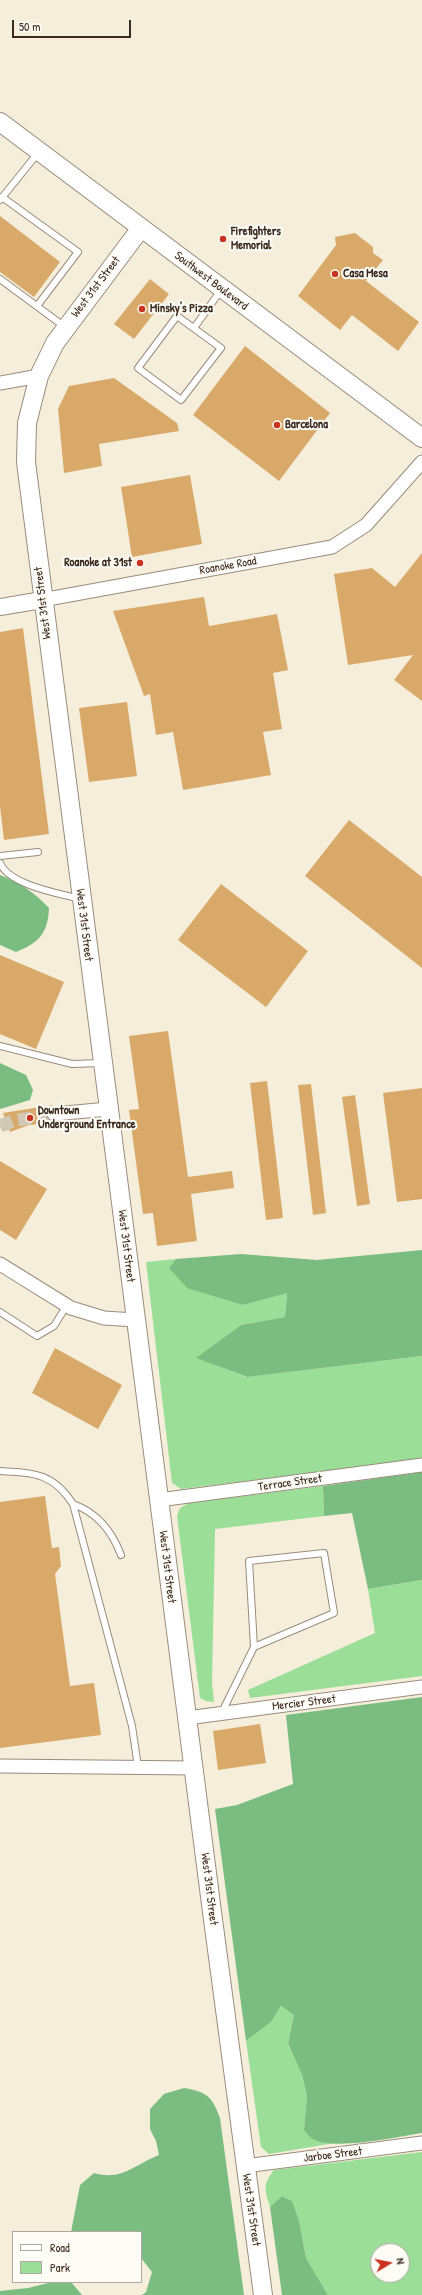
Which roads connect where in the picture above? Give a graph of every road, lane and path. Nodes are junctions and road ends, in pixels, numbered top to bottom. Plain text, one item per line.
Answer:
1 (0, 122) edge
2 (39, 152) junction
3 (1, 198) edge
4 (141, 228) junction
5 (0, 279) edge
6 (222, 289) junction
7 (37, 306) junction
8 (66, 328) junction
9 (194, 328) junction
10 (39, 376) junction
11 (0, 383) edge
12 (422, 438) edge
13 (422, 462) edge
14 (42, 600) junction
15 (0, 607) edge
16 (38, 852) dead end
17 (0, 856) edge
18 (0, 863) edge
19 (81, 899) junction
20 (0, 1046) edge
21 (102, 1063) junction
22 (108, 1109) junction
23 (54, 1114) tunnel mouth
24 (0, 1264) edge
25 (67, 1305) junction
26 (0, 1312) edge
27 (135, 1320) junction
28 (422, 1465) edge
29 (0, 1471) edge
30 (159, 1500) junction
31 (73, 1504) junction
32 (121, 1556) dead end
33 (254, 1647) junction
34 (422, 1687) edge
35 (221, 1714) junction
36 (187, 1718) junction
37 (0, 1766) edge
38 (138, 1767) junction
39 (193, 1768) junction
40 (422, 2143) edge
41 (245, 2166) junction
42 (263, 2295) edge

1 - 2 main road, Southwest Boulevard
2 - 3 lane
2 - 4 main road, Southwest Boulevard
3 - 7 lane
4 - 6 main road, Southwest Boulevard
4 - 8 main road, West 31st Street
5 - 7 lane
6 - 9 lane
6 - 12 main road, Southwest Boulevard
7 - 8 lane
8 - 10 main road, West 31st Street
9 - 9 lane
10 - 11 street
10 - 14 main road, West 31st Street
13 - 14 street, Roanoke Road
14 - 15 street, Roanoke Road
14 - 19 main road, West 31st Street
16 - 17 lane
18 - 19 lane
19 - 21 main road, West 31st Street
20 - 21 lane
21 - 22 main road, West 31st Street
22 - 23 street
22 - 27 main road, West 31st Street
24 - 25 street
25 - 26 lane
25 - 27 street
27 - 30 main road, West 31st Street
28 - 30 street, Terrace Street
29 - 31 lane
30 - 36 main road, West 31st Street
31 - 32 lane
31 - 38 lane
33 - 33 lane
33 - 35 lane
34 - 35 street, Mercier Street
35 - 36 street, Mercier Street
36 - 39 main road, West 31st Street
37 - 38 street
38 - 39 street
39 - 41 main road, West 31st Street
40 - 41 street, Jarboe Street
41 - 42 main road, West 31st Street

